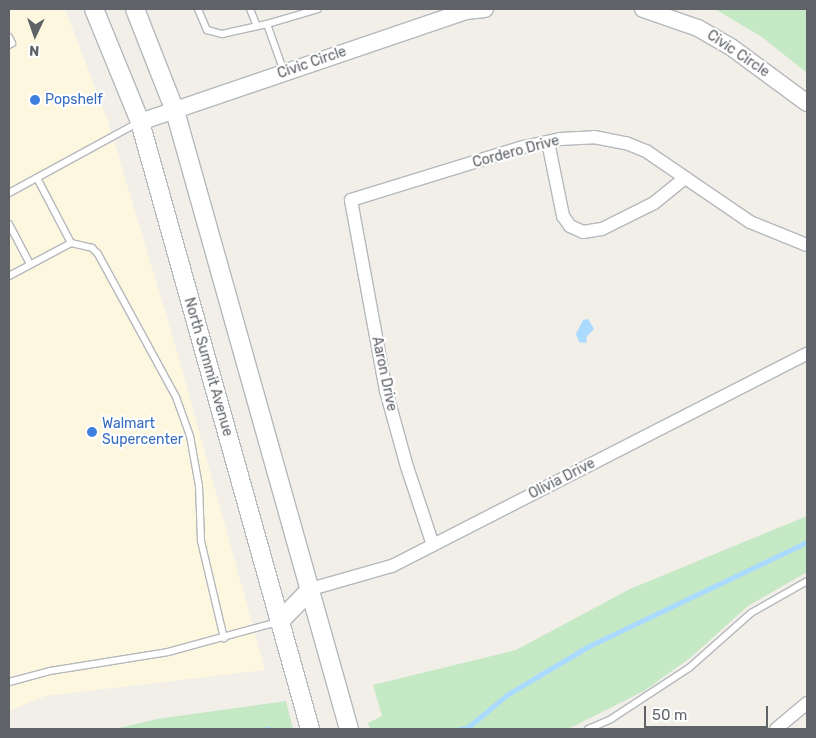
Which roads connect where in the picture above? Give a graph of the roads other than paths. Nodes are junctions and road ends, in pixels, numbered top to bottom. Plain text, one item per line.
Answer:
1 (94, 9) edge
2 (135, 9) edge
3 (198, 9) edge
4 (250, 9) edge
5 (318, 9) edge
6 (485, 9) edge
7 (643, 9) edge
8 (664, 11) edge
9 (267, 24) junction
10 (257, 26) junction
11 (9, 38) edge
12 (9, 45) edge
13 (284, 72) junction
14 (807, 103) edge
15 (175, 111) junction
16 (140, 122) junction
17 (548, 142) junction
18 (38, 178) junction
19 (685, 178) junction
20 (9, 193) edge
21 (351, 200) joint
22 (9, 224) edge
23 (71, 242) junction
24 (807, 245) edge
25 (30, 264) junction
26 (9, 276) edge
27 (807, 354) edge
28 (433, 545) junction
29 (807, 581) edge
30 (311, 589) junction
31 (279, 622) junction
32 (224, 638) junction
33 (9, 682) edge
34 (807, 703) edge
35 (310, 729) edge
36 (349, 729) edge
37 (588, 729) edge
38 (776, 729) edge

1 - 16 main road, North Summit Avenue
2 - 15 main road
3 - 10 lane
4 - 10 lane
5 - 9 lane
6 - 13 street, Civic Circle
7 - 8 street, Civic Circle
8 - 14 street, Civic Circle
9 - 10 lane
9 - 13 lane
11 - 12 lane
13 - 15 street, Civic Circle
15 - 16 street, Civic Circle
15 - 30 main road
16 - 18 lane
16 - 31 main road, North Summit Avenue
17 - 19 street, Cordero Drive
17 - 19 street
17 - 21 street, Cordero Drive
18 - 20 lane
18 - 23 lane
19 - 24 street, Cordero Drive
21 - 28 street, Aaron Drive
22 - 25 lane
23 - 25 lane
23 - 32 lane
25 - 26 lane
27 - 28 street, Olivia Drive
28 - 30 street, Olivia Drive
29 - 37 lane
30 - 31 main road
30 - 36 main road
31 - 32 lane
31 - 35 main road, North Summit Avenue
32 - 33 lane
34 - 38 street

